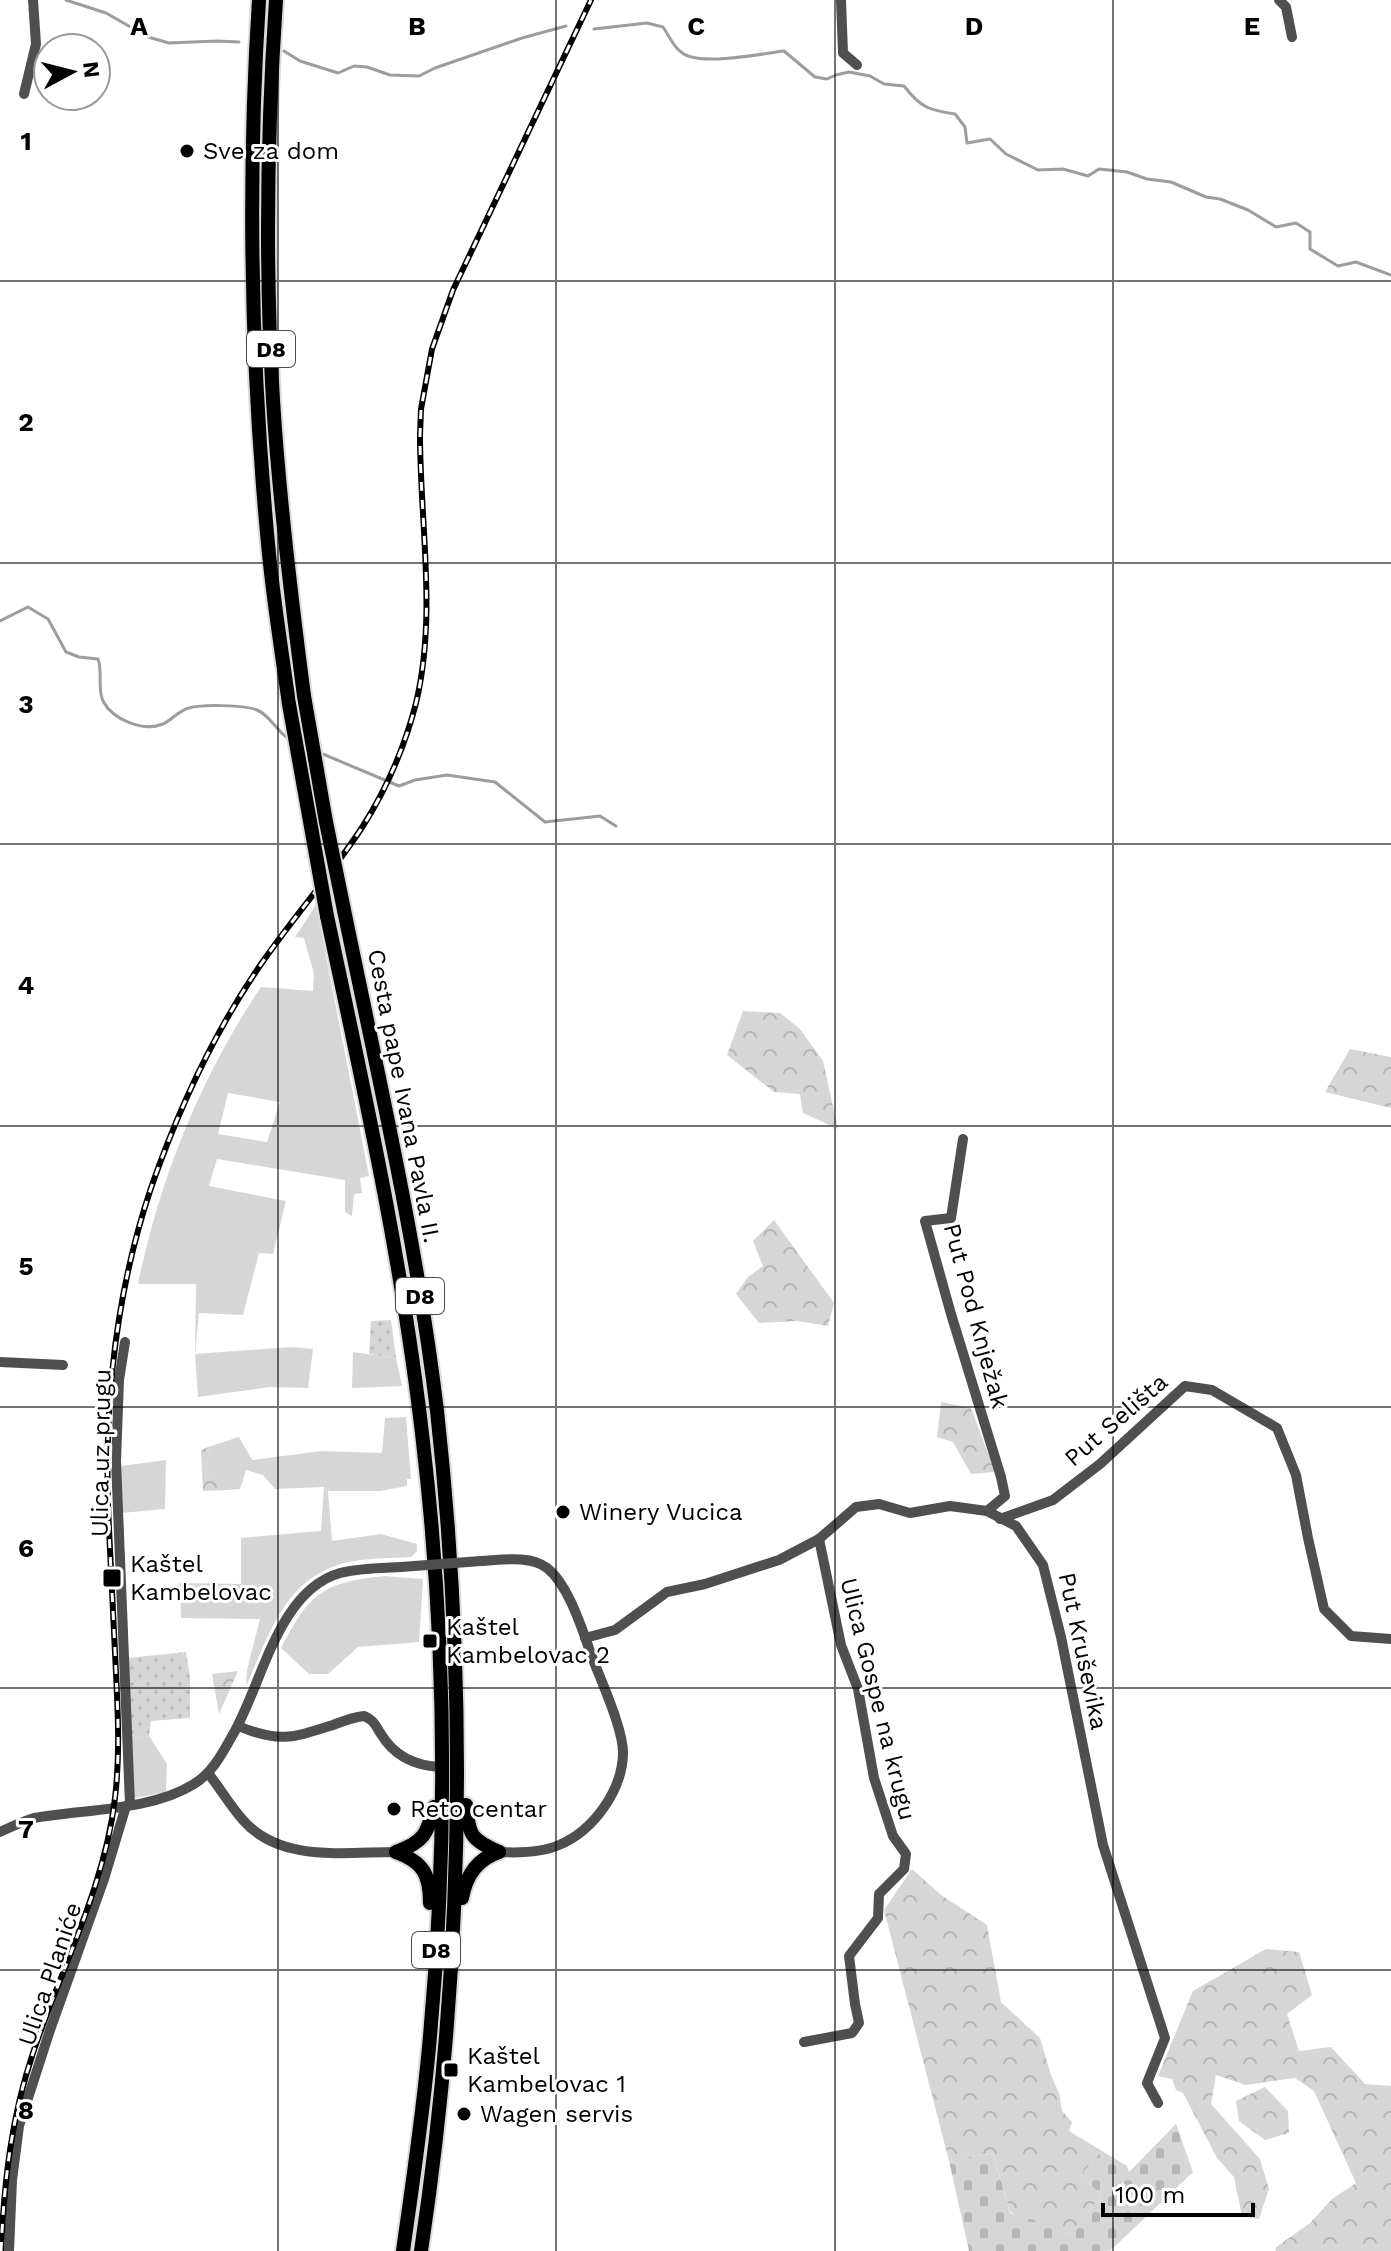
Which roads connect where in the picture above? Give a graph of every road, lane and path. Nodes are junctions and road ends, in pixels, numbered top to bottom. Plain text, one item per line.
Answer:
1 (33, 0) edge
2 (259, 0) edge
3 (276, 0) edge
4 (841, 0) edge
5 (1279, 0) edge
6 (1292, 37) dead end
7 (857, 65) dead end
8 (24, 94) dead end
9 (963, 1139) dead end
10 (125, 1342) dead end
11 (0, 1362) edge
12 (63, 1365) dead end
13 (987, 1511) junction
14 (1000, 1519) junction
15 (819, 1539) junction
16 (585, 1638) junction
17 (1391, 1639) edge
18 (238, 1726) junction
19 (441, 1767) junction
20 (208, 1773) junction
21 (458, 1780) junction
22 (441, 1792) junction
23 (128, 1805) junction
24 (0, 1832) edge
25 (396, 1852) junction
26 (499, 1852) junction
27 (455, 1917) junction
28 (438, 1926) junction
29 (804, 2042) dead end
30 (1158, 2103) dead end
31 (9, 2251) edge
32 (403, 2251) edge
33 (421, 2251) edge

1 - 8 street
2 - 19 main road, Cesta pape Ivana Pavla II. / D8, bridge
3 - 21 main road, Cesta pape Ivana Pavla II. / D8, bridge
4 - 7 street
5 - 6 street
9 - 13 street, Put Pod Knježak
10 - 23 street, Ulica uz prugu
11 - 12 street
13 - 14 street, Put Kruševika
13 - 15 street, Put Kruševika
14 - 17 street, Put Selišta
14 - 30 street, Put Kruševika
15 - 16 street, Put Kruševika
15 - 29 street, Ulica Gospe na krugu
16 - 18 street, bridge
16 - 26 street
18 - 19 street
18 - 20 street
19 - 22 main road, Cesta pape Ivana Pavla II. / D8
20 - 23 street
20 - 25 street
21 - 26 main road
21 - 27 main road, Cesta pape Ivana Pavla II. / D8
22 - 25 main road
22 - 28 main road, Cesta pape Ivana Pavla II. / D8
23 - 24 street
23 - 31 street, Ulica Planiće
25 - 28 main road
26 - 27 main road
27 - 33 main road, Cesta pape Ivana Pavla II. / D8
28 - 32 main road, Cesta pape Ivana Pavla II. / D8

